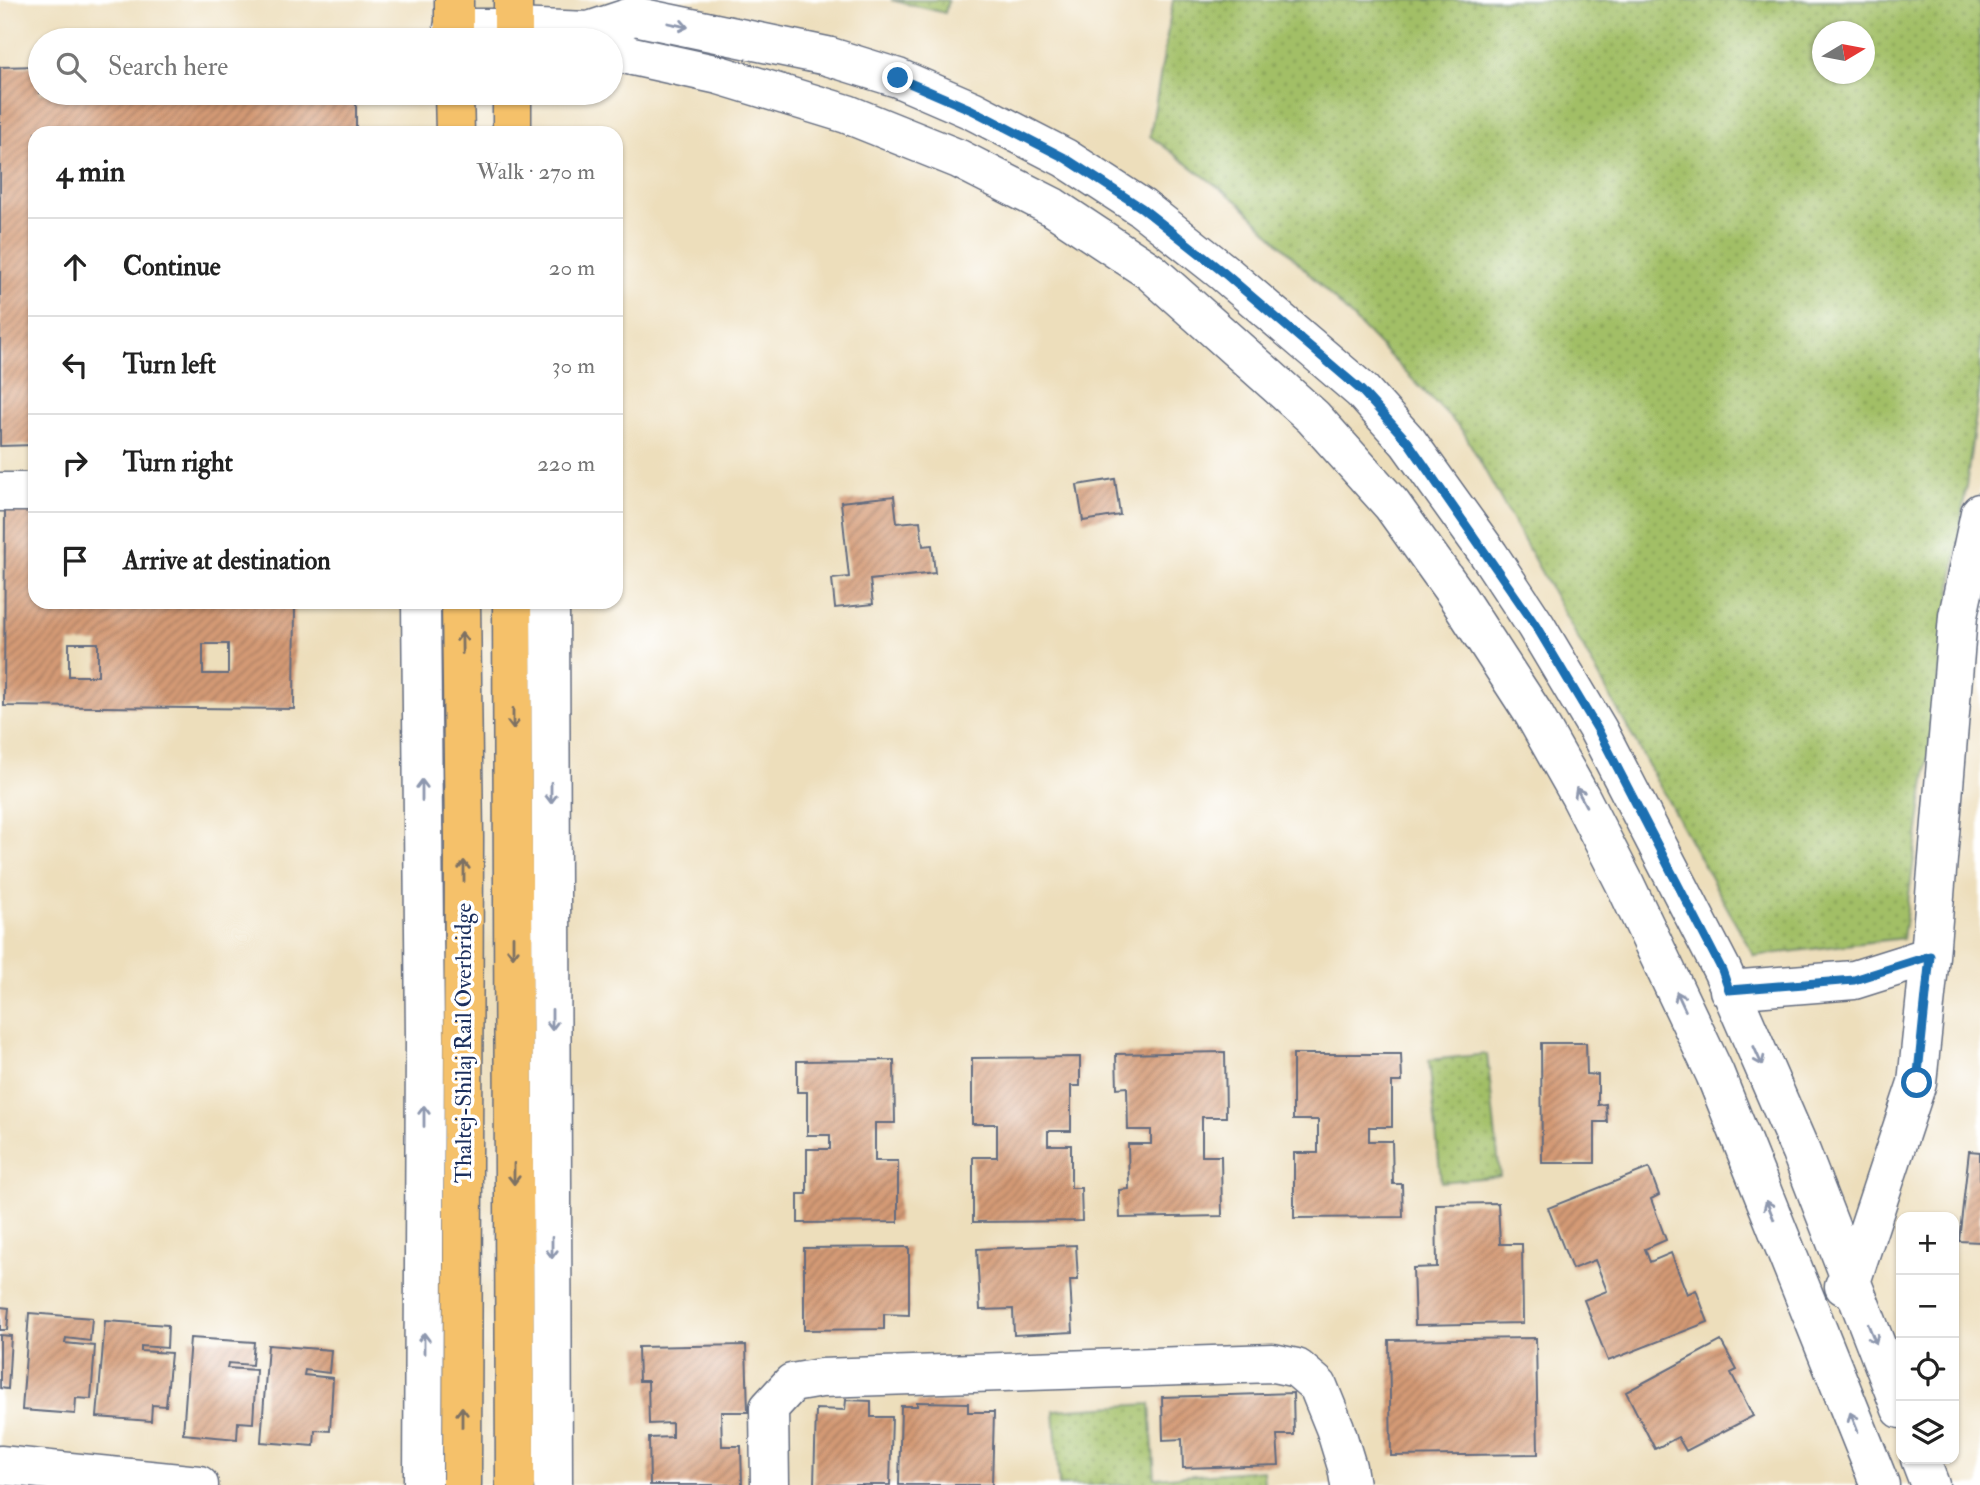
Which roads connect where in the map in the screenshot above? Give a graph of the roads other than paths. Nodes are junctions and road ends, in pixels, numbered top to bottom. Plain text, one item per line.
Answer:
1 (454, 23) edge
2 (513, 23) edge
3 (540, 28) edge
4 (617, 28) edge
5 (623, 52) edge
6 (451, 105) edge
7 (454, 105) edge
8 (512, 105) edge
9 (517, 105) edge
10 (445, 126) edge
11 (455, 126) edge
12 (512, 126) edge
13 (526, 126) edge
14 (0, 492) edge
15 (28, 492) edge
16 (1980, 513) edge
17 (421, 609) edge
18 (461, 609) edge
19 (512, 609) edge
20 (550, 609) edge
21 (1930, 956) junction
22 (1729, 990) junction
23 (1851, 1282) junction
24 (1807, 1304) junction
25 (1898, 1401) edge
26 (1922, 1464) edge
27 (0, 1465) edge
28 (199, 1485) edge
29 (424, 1485) edge
30 (462, 1485) edge
31 (515, 1485) edge
32 (553, 1485) edge
33 (770, 1485) edge
34 (1350, 1485) edge
35 (1880, 1485) edge
36 (1930, 1485) edge

1 - 2 street
2 - 3 street
4 -> 22 street
24 -> 5 street
6 - 10 street
7 - 11 main road
8 - 12 main road
9 - 13 street
14 - 15 street
16 - 21 street
29 -> 17 street
30 -> 18 main road, Thaltej-Shilaj Rail Overbridge
19 -> 31 main road
20 -> 32 street
21 - 22 street
21 - 23 street
22 -> 23 street
23 - 24 street
23 -> 25 street
35 -> 24 street
26 - 36 street
27 - 28 street
33 - 34 street

